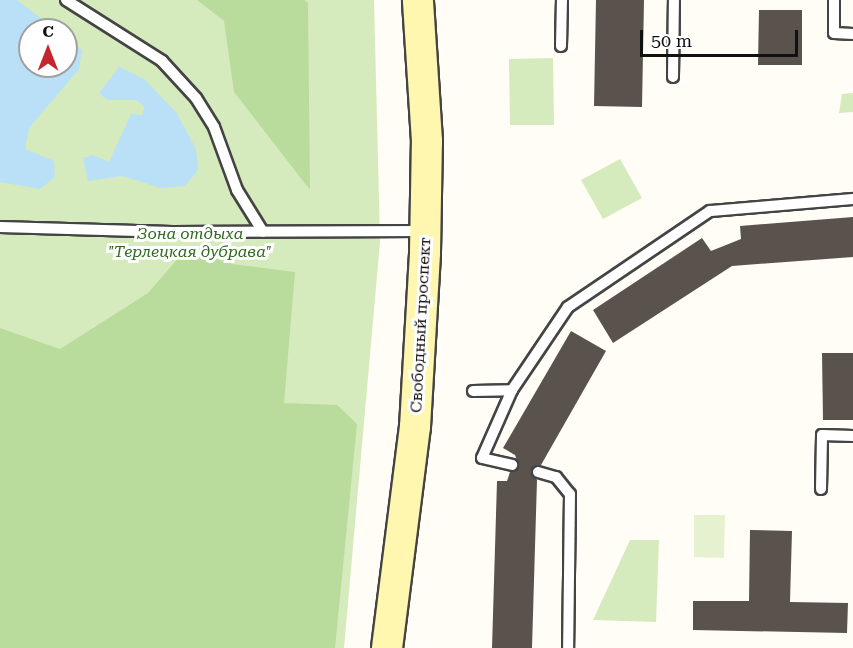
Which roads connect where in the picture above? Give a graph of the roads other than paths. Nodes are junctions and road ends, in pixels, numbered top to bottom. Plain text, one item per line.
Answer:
1 (66, 0) edge
2 (418, 0) edge
3 (562, 0) edge
4 (674, 0) edge
5 (834, 0) edge
6 (853, 34) edge
7 (561, 46) dead end
8 (673, 77) dead end
9 (853, 200) edge
10 (0, 226) edge
11 (426, 231) junction
12 (263, 232) junction
13 (512, 390) junction
14 (473, 391) dead end
15 (853, 436) edge
16 (512, 465) dead end
17 (538, 472) dead end
18 (821, 489) dead end
19 (387, 648) edge
20 (567, 648) edge

1 - 12 lane
2 - 11 main road, Свободный проспект
3 - 7 lane
4 - 8 lane
5 - 6 lane
9 - 13 lane
10 - 12 lane
11 - 12 lane
11 - 19 main road, Свободный проспект
13 - 14 lane
13 - 16 lane
15 - 18 lane
17 - 20 lane

